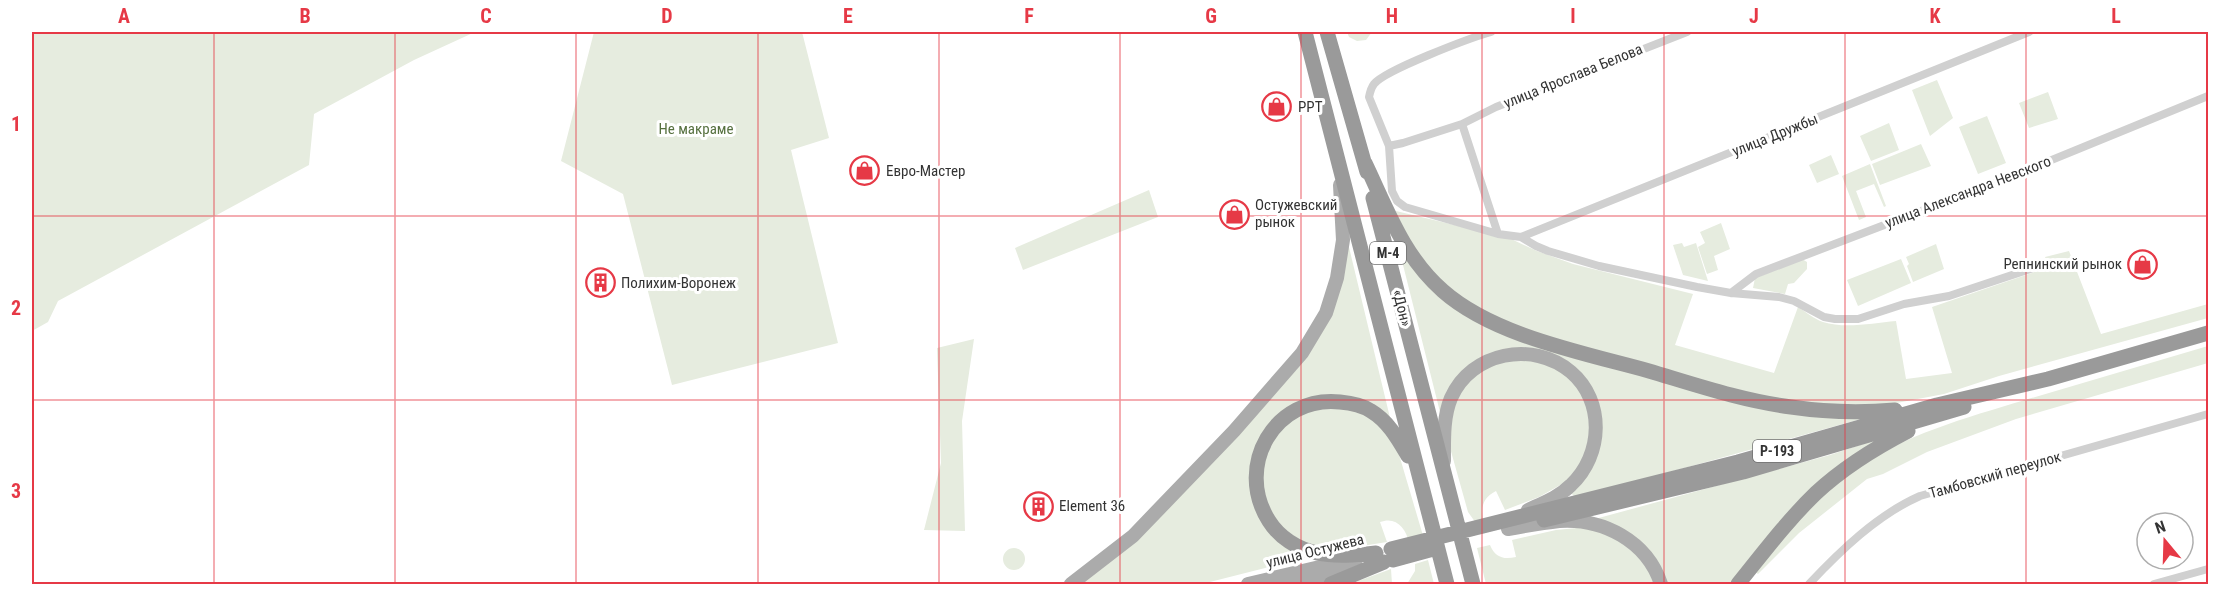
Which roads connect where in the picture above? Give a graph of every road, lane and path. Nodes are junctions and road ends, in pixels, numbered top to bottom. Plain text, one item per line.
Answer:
1 (1305, 32) edge
2 (1328, 32) edge
3 (1491, 32) edge
4 (1687, 32) edge
5 (2029, 32) edge
6 (2208, 96) edge
7 (1462, 124) junction
8 (1389, 146) junction
9 (1338, 159) junction
10 (1365, 164) junction
11 (1498, 234) junction
12 (1521, 237) junction
13 (2045, 264) dead end
14 (1731, 293) junction
15 (2208, 333) edge
16 (1939, 411) junction
17 (2208, 414) edge
18 (1444, 475) junction
19 (1420, 480) junction
20 (1507, 524) junction
21 (1386, 556) junction
22 (2208, 569) edge
23 (1812, 583) edge
24 (1071, 585) edge
25 (1248, 585) edge
26 (1290, 585) edge
27 (1331, 585) edge
28 (1447, 585) edge
29 (1473, 585) edge
30 (1661, 585) edge
31 (1738, 585) edge
32 (2154, 585) edge

1 - 9 highway, «Дон» / М-4
2 - 10 highway, «Дон» / М-4
3 - 8 street
4 - 7 street, улица Ярослава Белова
5 - 12 street, улица Дружбы
6 - 14 street, улица Александра Невского
7 - 8 street, улица Ярослава Белова
7 - 11 street
8 - 11 street
9 - 19 highway, «Дон» / М-4
9 - 24 main road
10 - 16 highway
10 - 18 highway, «Дон» / М-4
11 - 12 street
12 - 14 street
13 - 14 street
15 - 16 highway, Р-193
16 - 20 highway, Р-193
16 - 31 highway
17 - 23 street, Тамбовский переулок
18 - 20 main road
18 - 29 highway, «Дон» / М-4
19 - 21 highway
19 - 28 highway, «Дон» / М-4
20 - 21 highway, Р-193
20 - 30 main road
21 - 25 main road, улица Остужева
21 - 26 main road, улица Остужева
21 - 27 highway
22 - 32 street

